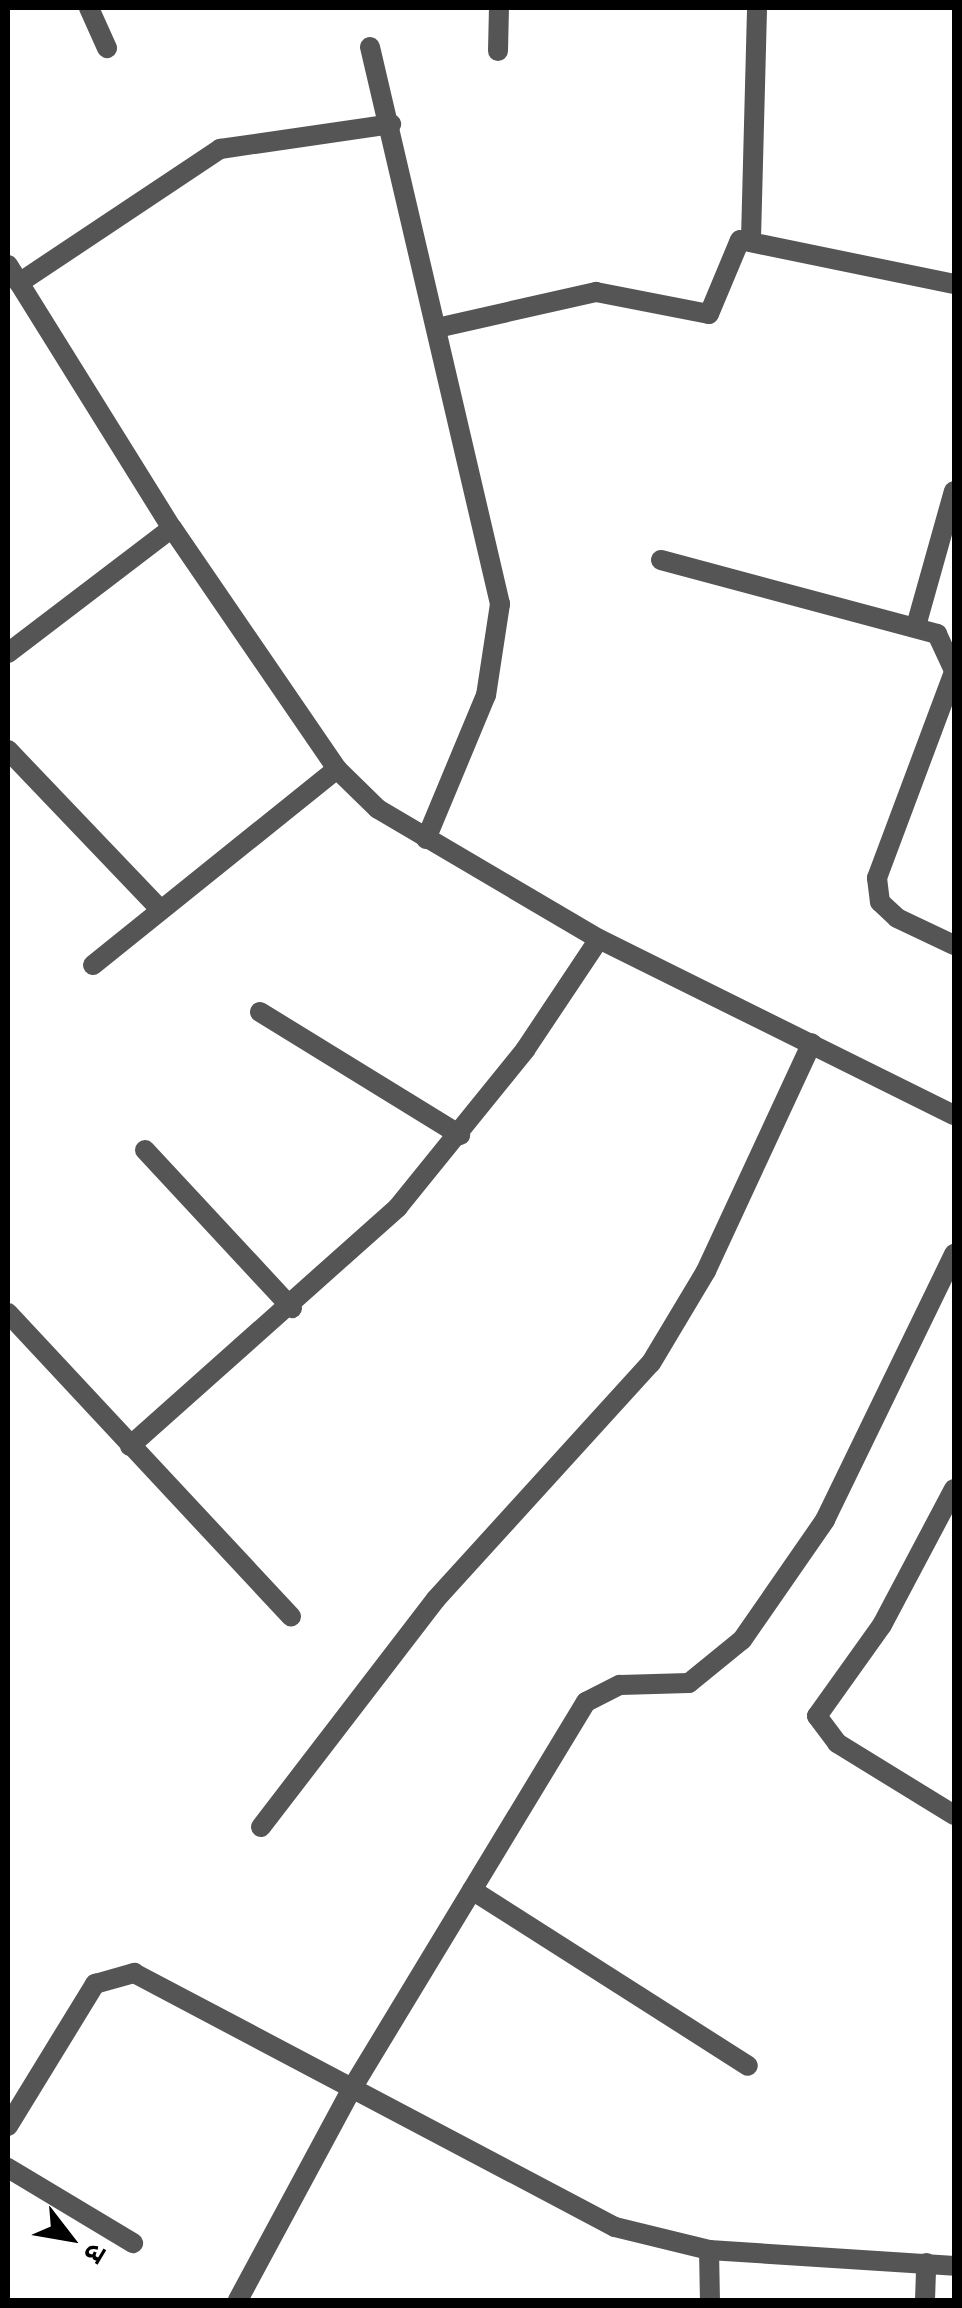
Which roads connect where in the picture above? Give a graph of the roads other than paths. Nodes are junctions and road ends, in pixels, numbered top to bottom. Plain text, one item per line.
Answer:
1 (90, 8) edge
2 (500, 8) edge
3 (758, 8) edge
4 (370, 47) dead end
5 (106, 48) dead end
6 (498, 51) dead end
7 (391, 124) junction
8 (751, 239) junction
9 (13, 274) edge
10 (954, 284) edge
11 (437, 328) junction
12 (954, 491) edge
13 (172, 528) junction
14 (661, 560) dead end
15 (916, 626) junction
16 (8, 653) edge
17 (954, 671) edge
18 (8, 750) edge
19 (337, 768) junction
20 (426, 838) junction
21 (160, 908) junction
22 (599, 939) junction
23 (954, 945) edge
24 (93, 965) dead end
25 (260, 1012) dead end
26 (812, 1043) junction
27 (954, 1115) edge
28 (460, 1135) junction
29 (145, 1150) dead end
30 (954, 1254) edge
31 (292, 1308) junction
32 (8, 1312) edge
33 (130, 1446) junction
34 (954, 1489) edge
35 (291, 1616) dead end
36 (954, 1815) edge
37 (261, 1828) dead end
38 (472, 1890) junction
39 (748, 2066) dead end
40 (354, 2085) junction
41 (8, 2126) edge
42 (8, 2168) edge
43 (133, 2243) dead end
44 (710, 2250) junction
45 (926, 2263) junction
46 (954, 2266) edge
47 (238, 2300) edge
48 (710, 2300) edge
49 (925, 2300) edge

1 - 5 street
2 - 6 street
3 - 8 street
4 - 7 street
7 - 9 street
7 - 11 street
8 - 10 street
8 - 11 street
9 - 13 street
11 - 20 street
12 - 15 street
13 - 16 street
13 - 19 street
14 - 15 street
15 - 17 street
17 - 23 street
18 - 21 street
19 - 20 street
19 - 21 street
20 - 22 street
21 - 24 street
22 - 26 street
22 - 28 street
25 - 28 street
26 - 27 street
26 - 37 street
28 - 31 street
29 - 31 street
30 - 38 street
31 - 33 street
32 - 33 street
33 - 35 street
34 - 36 street
38 - 39 street
38 - 40 street
40 - 41 street
40 - 44 street
40 - 47 street
42 - 43 street
44 - 45 street
44 - 48 street
45 - 46 street
45 - 49 street

